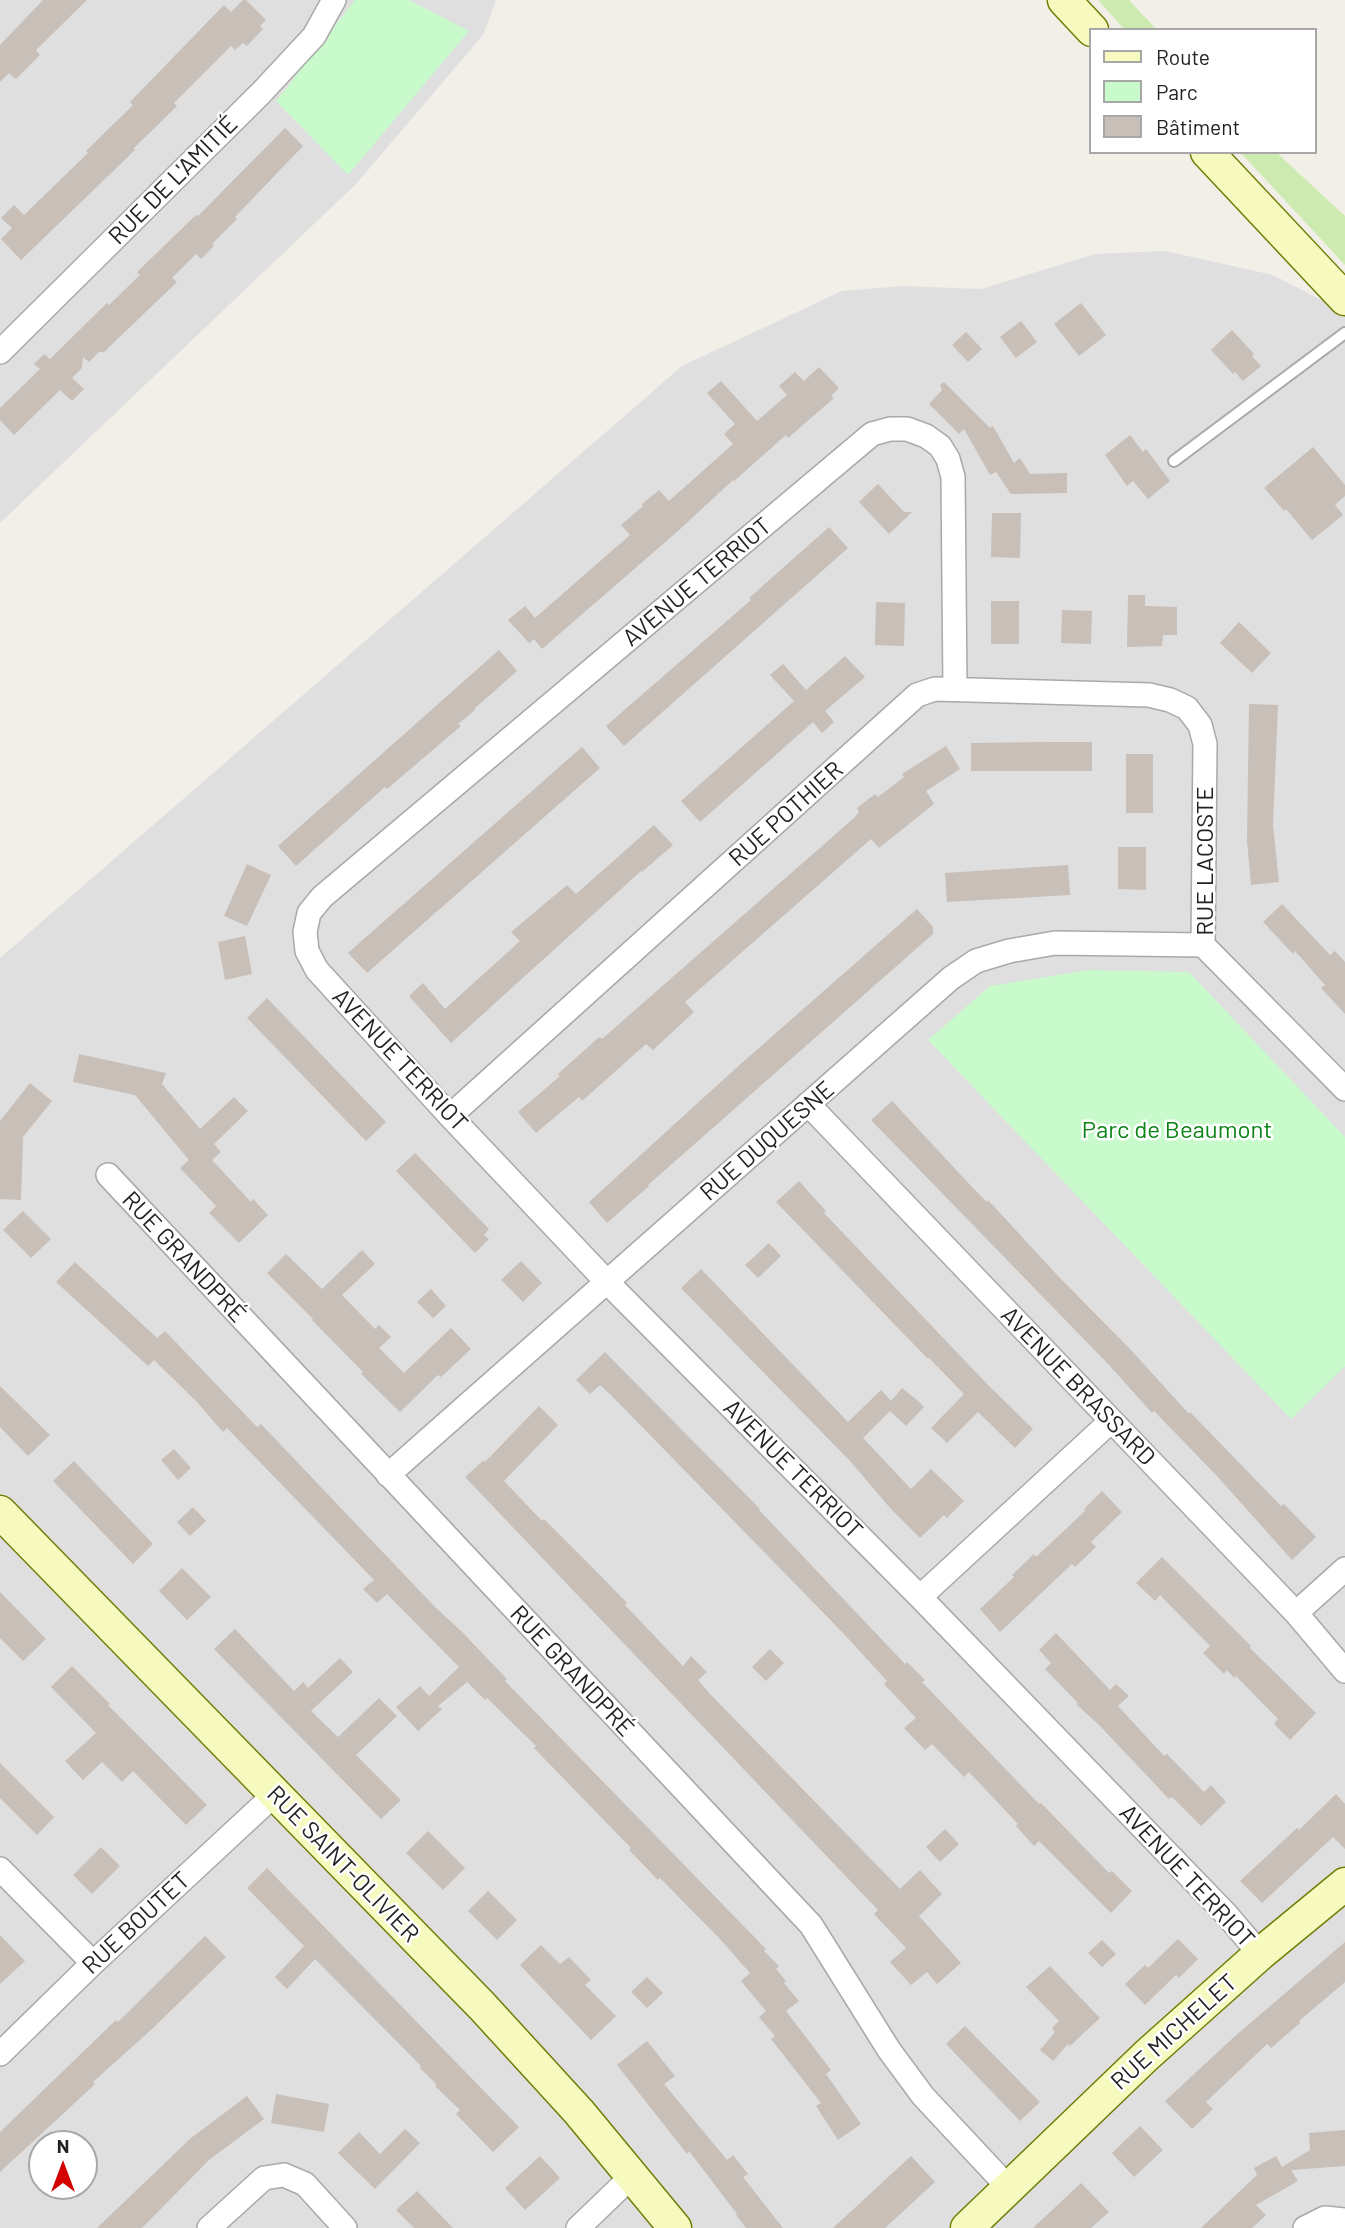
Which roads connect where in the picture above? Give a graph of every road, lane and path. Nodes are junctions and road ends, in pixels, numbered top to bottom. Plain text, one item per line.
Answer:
1 (334, 0) edge
2 (1064, 0) edge
3 (1090, 28) edge
4 (1209, 154) edge
5 (1345, 299) edge
6 (1345, 332) edge
7 (0, 352) edge
8 (1174, 461) dead end
9 (954, 689) junction
10 (1187, 708) joint
11 (1203, 945) junction
12 (1345, 1089) edge
13 (808, 1104) junction
14 (450, 1116) junction
15 (108, 1175) dead end
16 (607, 1282) junction
17 (1111, 1421) junction
18 (388, 1475) junction
19 (0, 1512) edge
20 (1345, 1569) edge
21 (920, 1597) junction
22 (1296, 1613) junction
23 (1345, 1671) edge
24 (275, 1794) junction
25 (0, 1869) edge
26 (1345, 1884) edge
27 (1260, 1954) junction
28 (93, 1963) junction
29 (0, 2054) edge
30 (632, 2176) junction
31 (1009, 2187) junction
32 (1345, 2220) edge
33 (209, 2228) edge
34 (345, 2228) edge
35 (578, 2228) edge
36 (675, 2228) edge
37 (967, 2228) edge
38 (1305, 2228) edge

1 - 7 street, RUE DE L'AMITIÉ
2 - 3 street
4 - 5 street
6 - 8 lane
9 - 10 street, RUE POTHIER
9 - 14 street, RUE POTHIER
9 - 14 street, AVENUE TERRIOT
10 - 11 street, RUE LACOSTE
11 - 12 street, RUE LACOSTE
11 - 13 street, RUE DUQUESNE
13 - 16 street, RUE DUQUESNE
13 - 17 street, AVENUE BRASSARD
14 - 16 street, AVENUE TERRIOT
15 - 18 street, RUE GRANDPRÉ
16 - 18 street, RUE DUQUESNE
16 - 21 street, AVENUE TERRIOT
17 - 21 street
17 - 22 street, AVENUE BRASSARD
18 - 31 street, RUE GRANDPRÉ
19 - 24 street, RUE SAINT-OLIVIER
20 - 22 street
21 - 27 street, AVENUE TERRIOT
22 - 23 street, AVENUE BRASSARD
24 - 28 street, RUE BOUTET
24 - 30 street, RUE SAINT-OLIVIER
25 - 28 street
26 - 27 street, RUE MICHELET
27 - 31 street, RUE MICHELET
28 - 29 street, RUE BOUTET
30 - 35 street
30 - 36 street, RUE SAINT-OLIVIER
31 - 37 street, RUE MICHELET
32 - 38 street
33 - 34 street

